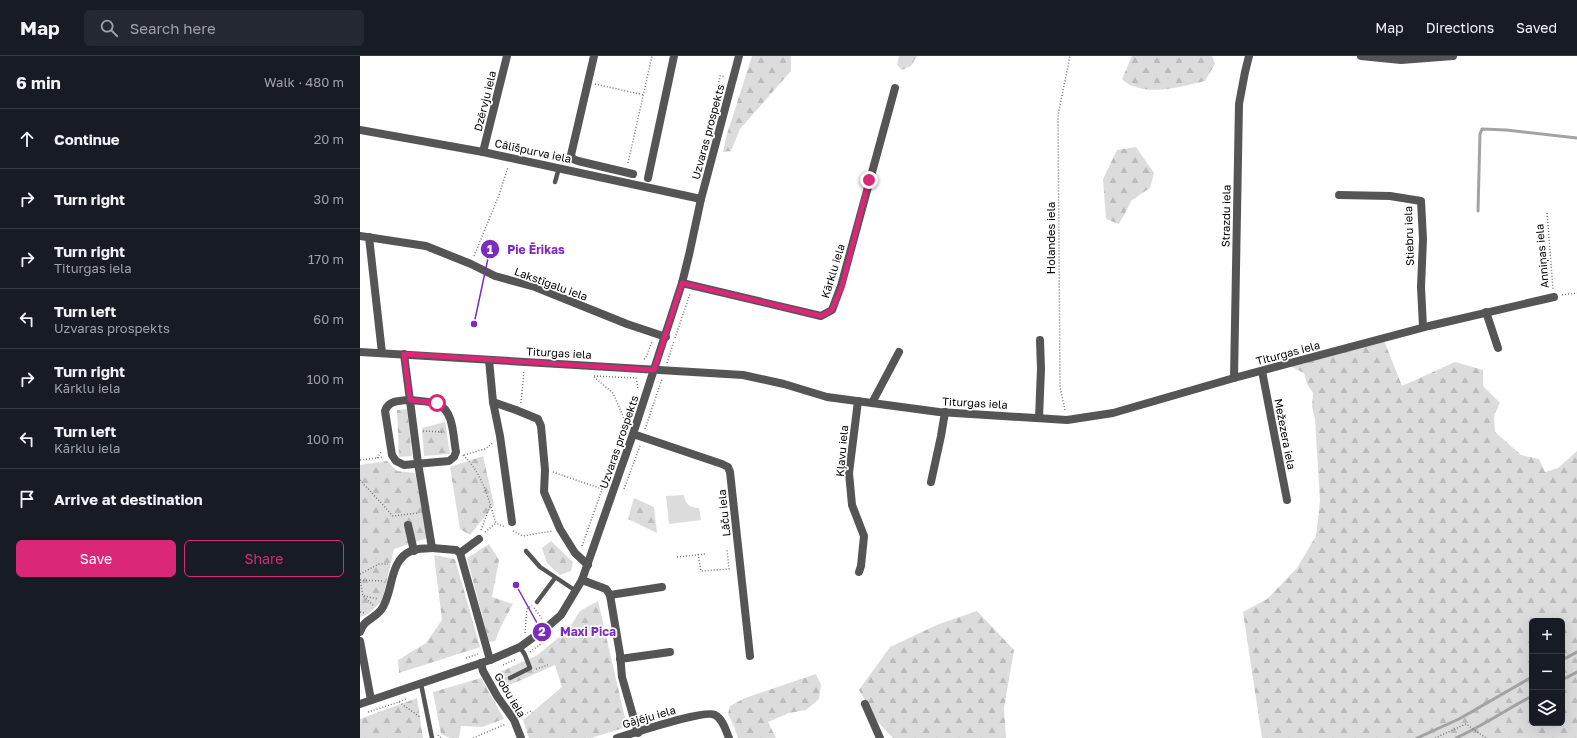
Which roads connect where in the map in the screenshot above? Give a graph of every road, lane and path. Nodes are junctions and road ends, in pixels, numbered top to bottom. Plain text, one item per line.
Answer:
1 (507, 56) edge
2 (594, 56) edge
3 (652, 56) edge
4 (674, 56) edge
5 (739, 56) edge
6 (1070, 56) edge
7 (1249, 56) edge
8 (1361, 56) edge
9 (1453, 56) edge
10 (728, 76) dead end
11 (588, 82) junction
12 (895, 88) dead end
13 (725, 92) dead end
14 (644, 95) junction
15 (716, 122) dead end
16 (360, 130) edge
17 (713, 134) dead end
18 (483, 152) junction
19 (510, 158) junction
20 (705, 164) dead end
21 (627, 167) dead end
22 (559, 168) junction
23 (633, 174) dead end
24 (702, 176) dead end
25 (648, 178) dead end
26 (555, 182) dead end
27 (1339, 195) dead end
28 (701, 199) junction
29 (1547, 213) dead end
30 (360, 236) edge
31 (369, 237) junction
32 (471, 264) junction
33 (682, 283) junction
34 (1577, 293) edge
35 (1554, 297) junction
36 (1486, 312) junction
37 (1423, 327) junction
38 (654, 333) junction
39 (666, 337) junction
40 (1040, 340) dead end
41 (1498, 348) dead end
42 (360, 352) edge
43 (899, 352) dead end
44 (382, 353) junction
45 (404, 354) junction
46 (489, 360) junction
47 (638, 369) junction
48 (524, 370) dead end
49 (654, 370) junction
50 (1262, 371) junction
51 (636, 378) junction
52 (1234, 378) junction
53 (636, 394) dead end
54 (410, 400) junction
55 (858, 401) junction
56 (493, 402) junction
57 (872, 403) junction
58 (520, 406) dead end
59 (631, 409) dead end
60 (945, 412) junction
61 (1039, 418) junction
62 (1067, 420) junction
63 (626, 423) junction
64 (413, 431) junction
65 (453, 432) junction
66 (633, 434) junction
67 (500, 436) junction
68 (392, 455) junction
69 (464, 455) dead end
70 (360, 460) edge
71 (418, 463) junction
72 (545, 470) junction
73 (360, 480) edge
74 (931, 482) dead end
75 (603, 490) junction
76 (1286, 500) dead end
77 (490, 505) dead end
78 (426, 512) junction
79 (512, 522) dead end
80 (496, 523) dead end
81 (408, 525) dead end
82 (479, 539) dead end
83 (432, 548) junction
84 (727, 550) dead end
85 (414, 551) junction
86 (526, 551) dead end
87 (460, 553) junction
88 (698, 554) junction
89 (706, 554) dead end
90 (677, 557) dead end
91 (580, 558) junction
92 (588, 565) junction
93 (395, 567) junction
94 (859, 572) dead end
95 (360, 574) edge
96 (555, 578) junction
97 (360, 580) edge
98 (582, 580) junction
99 (392, 582) junction
100 (662, 587) dead end
101 (576, 591) junction
102 (610, 595) junction
103 (362, 596) junction
104 (385, 600) junction
105 (534, 604) junction
106 (381, 610) junction
107 (547, 615) dead end
108 (529, 631) dead end
109 (360, 632) edge
110 (360, 640) edge
111 (520, 646) junction
112 (670, 652) dead end
113 (488, 656) junction
114 (750, 656) dead end
115 (462, 659) dead end
116 (620, 659) junction
117 (481, 663) junction
118 (548, 665) dead end
119 (530, 668) junction
120 (492, 674) dead end
121 (510, 678) joint
122 (421, 684) junction
123 (371, 700) junction
124 (360, 704) edge
125 (865, 704) dead end
126 (531, 711) dead end
127 (514, 720) junction
128 (638, 733) junction
129 (432, 738) edge
130 (473, 738) edge
131 (521, 738) edge
132 (617, 738) edge
133 (729, 738) edge
134 (880, 738) edge
135 (1435, 738) edge
136 (1486, 738) edge

1 - 18 street, Dzērvju iela
2 - 11 street
3 - 14 path
4 - 25 street
5 - 28 street, Uzvaras prospekts
6 - 62 path, Holandes iela
7 - 52 street, Strazdu iela
8 - 9 street
10 - 13 path
11 - 14 path
11 - 23 street
12 - 33 street, Kārklu iela
14 - 21 path
15 - 17 path
16 - 18 street, Cālīšpurva iela
18 - 19 street, Cālīšpurva iela
19 - 22 street, Cālīšpurva iela
19 - 32 path
20 - 24 path
22 - 26 lane
22 - 28 street, Cālīšpurva iela
27 - 37 street, Stiebru iela
28 - 33 street, Uzvaras prospekts
29 - 35 path, Anniņas iela
30 - 31 street, Lakstīgalu iela
31 - 32 street, Lakstīgalu iela
31 - 44 street
32 - 38 street, Lakstīgalu iela
33 - 39 street, Uzvaras prospekts
34 - 35 path
35 - 36 street, Titurgas iela
36 - 37 street, Titurgas iela
36 - 41 street
37 - 50 street, Titurgas iela
38 - 39 street, Lakstīgalu iela
38 - 47 path
39 - 49 street, Uzvaras prospekts
40 - 61 street
42 - 44 street, Titurgas iela
43 - 57 street
44 - 45 street, Titurgas iela
45 - 46 street, Titurgas iela
45 - 54 street
46 - 47 street, Titurgas iela
46 - 56 street
47 - 49 street, Titurgas iela
47 - 51 path
48 - 58 path
49 - 55 street, Titurgas iela
49 - 66 street, Uzvaras prospekts
50 - 52 street, Titurgas iela
50 - 76 street, Mežezera iela
51 - 53 path
51 - 63 path
52 - 62 street, Titurgas iela
54 - 64 street
54 - 65 street
54 - 68 street
55 - 57 street, Titurgas iela
55 - 94 street, Kļavu iela
56 - 67 street
56 - 72 street
57 - 60 street, Titurgas iela
59 - 63 path
60 - 61 street, Titurgas iela
60 - 74 street
61 - 62 street, Titurgas iela
63 - 75 path
64 - 65 path
64 - 71 street
65 - 71 street
66 - 92 street, Uzvaras prospekts
66 - 114 street, Lāču iela
67 - 69 path
67 - 79 street
68 - 70 path
68 - 71 street
71 - 78 street
72 - 75 path
72 - 91 street
73 - 78 path
75 - 91 path
77 - 80 path
78 - 83 street
81 - 85 street
82 - 87 street
83 - 85 street
83 - 87 street
84 - 88 path
85 - 93 street
86 - 96 lane
87 - 113 street
88 - 89 path
88 - 90 path
91 - 92 street
92 - 98 street, Uzvaras prospekts
93 - 95 path
93 - 99 street
96 - 101 lane
96 - 105 lane
97 - 99 path
97 - 103 path
98 - 101 street, Uzvaras prospekts
98 - 102 street
99 - 104 street
100 - 102 street
101 - 111 street, Uzvaras prospekts
102 - 116 street
103 - 104 path
103 - 106 path
104 - 106 street
105 - 107 path
105 - 108 path
106 - 109 street
110 - 123 street
111 - 113 street, Uzvaras prospekts
111 - 119 lane
112 - 116 street
113 - 115 path
113 - 117 street, Uzvaras prospekts
116 - 128 street
117 - 122 street, Uzvaras prospekts
117 - 127 street, Gobu iela
118 - 119 path
119 - 121 lane
120 - 121 path
122 - 123 street, Uzvaras prospekts
122 - 129 lane
123 - 124 street, Uzvaras prospekts
125 - 134 street
126 - 127 path
127 - 130 path
127 - 131 street, Gobu iela
128 - 132 street, Gājēju iela
128 - 133 street, Gājēju iela
135 - 136 path

